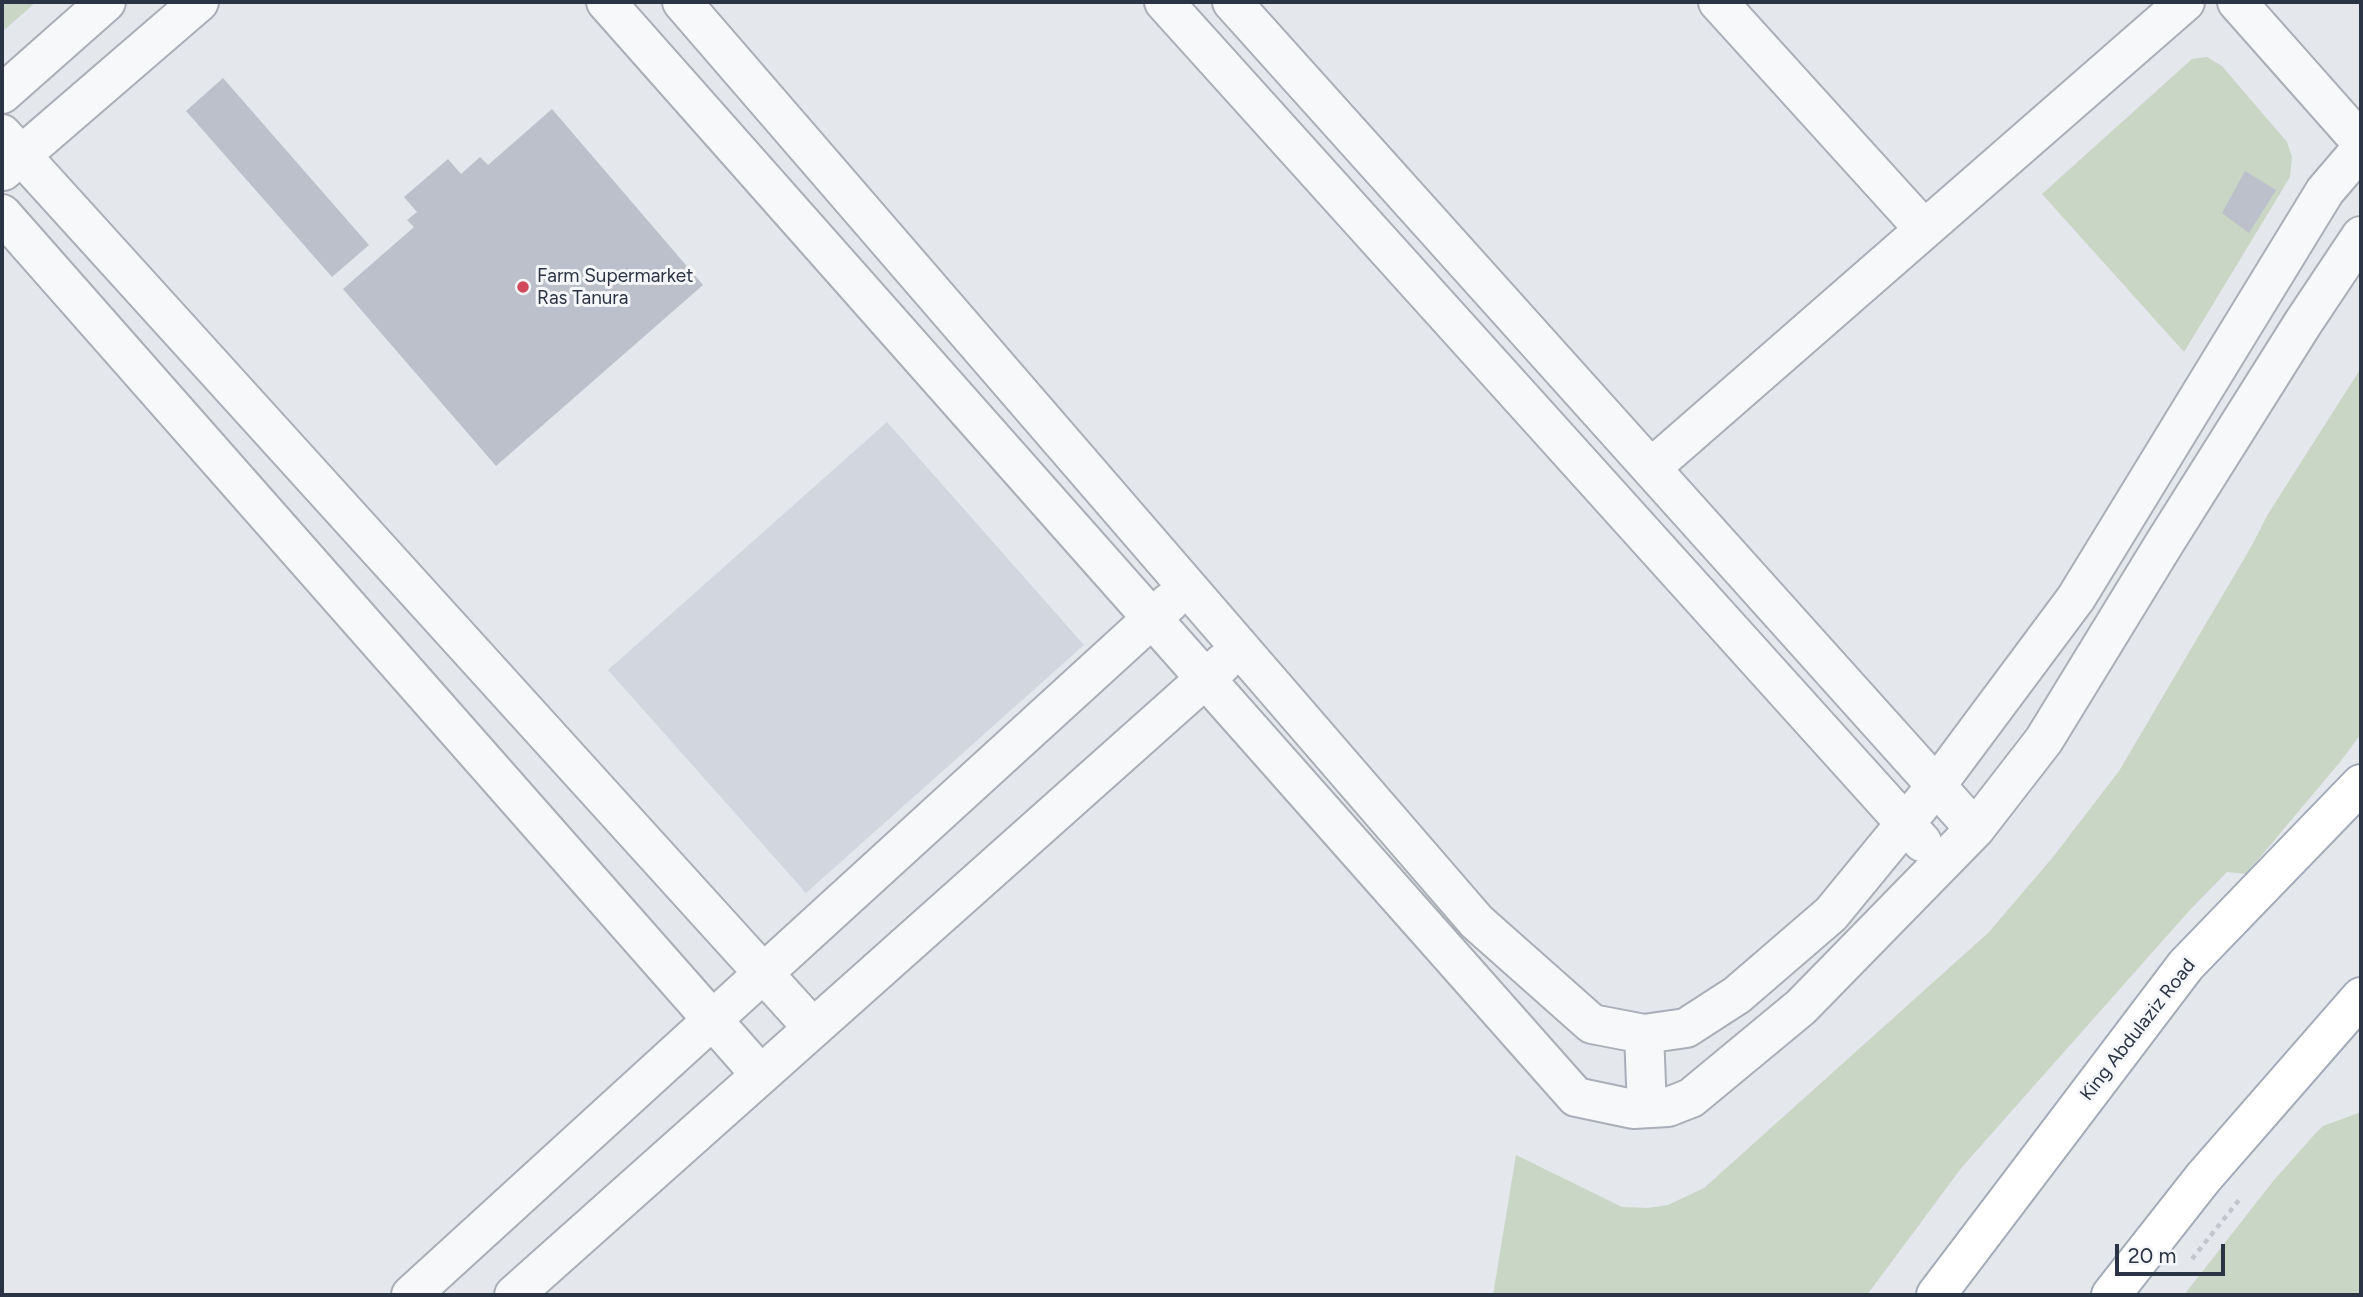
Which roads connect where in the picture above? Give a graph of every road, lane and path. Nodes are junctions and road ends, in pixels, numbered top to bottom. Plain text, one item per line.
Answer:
1 (106, 2) edge
2 (199, 2) edge
3 (606, 2) edge
4 (682, 2) edge
5 (1164, 2) edge
6 (1232, 2) edge
7 (1718, 2) edge
8 (2185, 2) edge
9 (2237, 2) edge
10 (2, 93) edge
11 (2361, 142) edge
12 (2361, 149) edge
13 (8, 154) edge
14 (2, 214) edge
15 (1924, 229) junction
16 (2361, 236) edge
17 (1651, 468) junction
18 (1187, 587) junction
19 (1152, 618) junction
20 (1240, 648) junction
21 (1205, 678) junction
22 (2361, 784) edge
23 (1936, 786) junction
24 (1905, 823) junction
25 (1975, 829) junction
26 (1941, 863) junction
27 (763, 973) junction
28 (2361, 997) edge
29 (713, 1020) junction
30 (813, 1028) junction
31 (1644, 1034) junction
32 (761, 1075) junction
33 (1647, 1108) junction
34 (411, 1295) edge
35 (514, 1295) edge
36 (1936, 1295) edge
37 (2111, 1295) edge

1 - 10 street
2 - 13 street
3 - 19 street
4 - 18 street
5 - 24 street
6 - 17 street
7 - 15 street
8 - 15 street
9 - 11 street
12 - 23 street
13 - 27 street
14 - 29 street
15 - 17 street
16 - 25 street
17 - 23 street
18 - 19 street
18 - 20 street
19 - 21 street
19 - 27 street
20 - 21 street
20 - 31 street
21 - 30 street
21 - 33 street
22 - 36 main road, King Abdulaziz Road
23 - 24 street
23 - 25 street
24 - 26 street
24 - 31 street
25 - 26 street
26 - 33 street
27 - 29 street
27 - 30 street
28 - 37 main road
29 - 32 street
29 - 34 street
30 - 32 street
31 - 33 street
32 - 35 street

